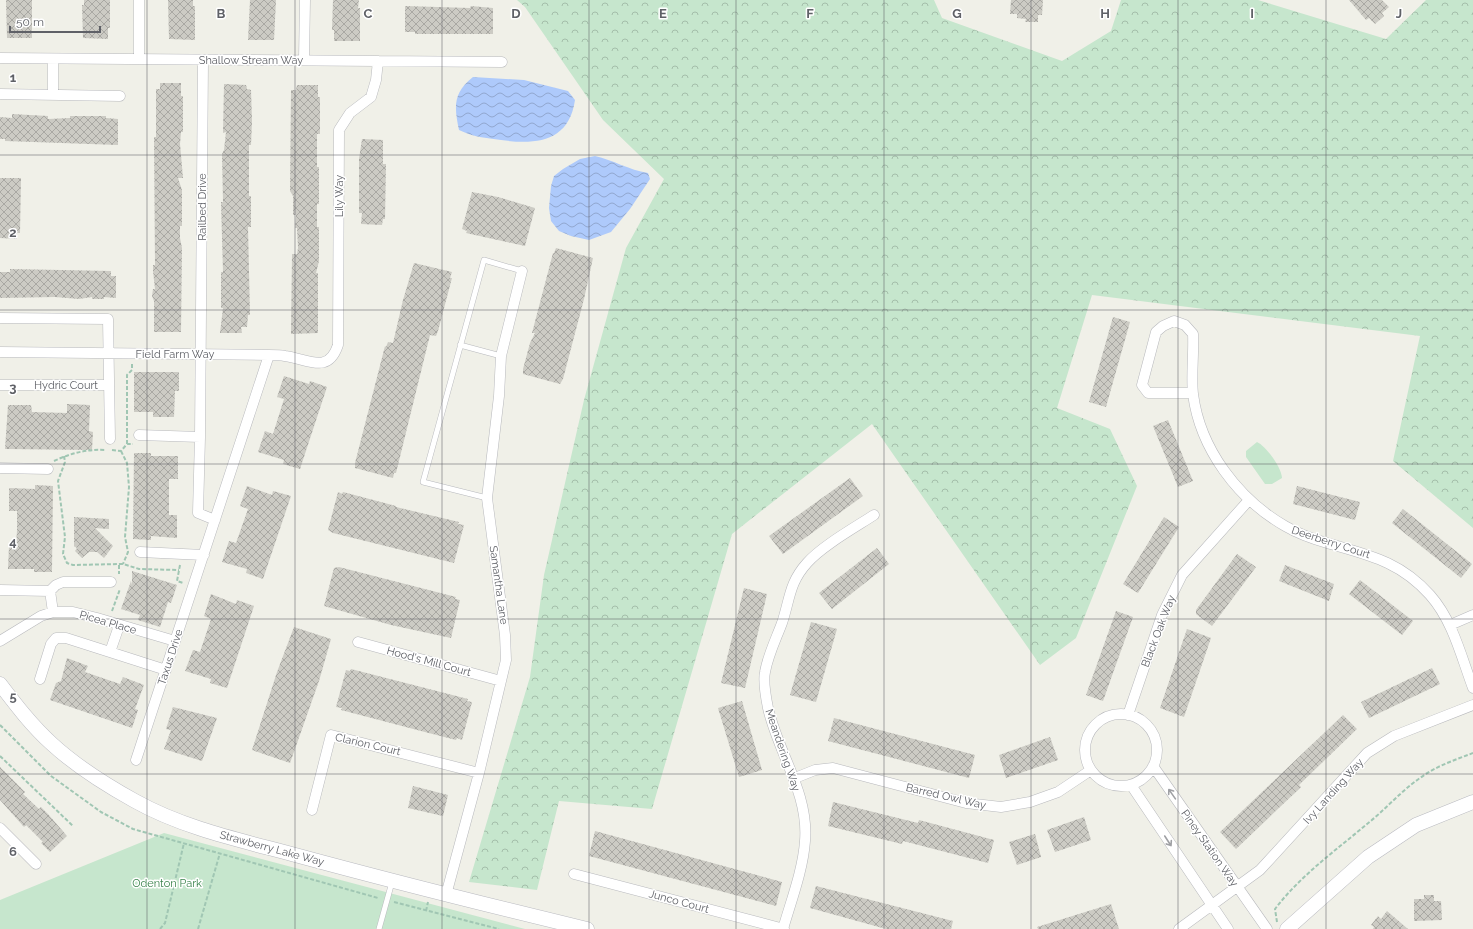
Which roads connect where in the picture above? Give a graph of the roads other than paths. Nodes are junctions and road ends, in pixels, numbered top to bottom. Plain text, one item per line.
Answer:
1 (139, 0) edge
2 (305, 0) edge
3 (0, 58) edge
4 (53, 58) junction
5 (139, 59) junction
6 (203, 60) junction
7 (304, 60) junction
8 (378, 61) junction
9 (502, 62) dead end
10 (0, 94) edge
11 (53, 95) junction
12 (120, 96) dead end
13 (522, 271) joint
14 (0, 318) edge
15 (338, 345) joint
16 (460, 345) junction
17 (0, 352) edge
18 (109, 353) junction
19 (201, 354) junction
20 (269, 355) junction
21 (501, 356) junction
22 (0, 385) edge
23 (109, 385) junction
24 (1193, 393) junction
25 (139, 435) road end
26 (200, 437) junction
27 (110, 439) dead end
28 (0, 468) edge
29 (48, 469) road end
30 (487, 498) junction
31 (1249, 500) junction
32 (874, 515) dead end
33 (215, 520) junction
34 (140, 552) dead end
35 (204, 554) junction
36 (117, 582) road end
37 (0, 590) edge
38 (50, 591) junction
39 (53, 612) junction
40 (1473, 615) edge
41 (1450, 625) junction
42 (119, 626) junction
43 (0, 641) edge
44 (175, 641) junction
45 (358, 642) dead end
46 (110, 652) junction
47 (166, 670) junction
48 (40, 679) dead end
49 (501, 681) junction
50 (0, 684) edge
51 (1473, 688) edge
52 (1473, 705) edge
53 (1128, 715) junction
54 (136, 760) dead end
55 (1154, 766) junction
56 (1091, 770) junction
57 (479, 773) junction
58 (795, 778) junction
59 (1131, 785) junction
60 (1473, 802) edge
61 (312, 810) dead end
62 (0, 828) edge
63 (36, 864) dead end
64 (574, 874) dead end
65 (392, 881) junction
66 (1236, 886) junction
67 (446, 896) junction
68 (1210, 905) junction
69 (1284, 927) edge
70 (379, 929) edge
71 (587, 929) edge
72 (784, 929) edge
73 (1179, 929) edge
74 (1228, 929) edge
75 (1267, 929) edge

1 - 5 street
2 - 7 street
3 - 4 street, Shallow Stream Way
4 - 5 street, Shallow Stream Way
4 - 11 street
5 - 6 street, Shallow Stream Way
6 - 7 street, Shallow Stream Way
6 - 19 street, Railbed Drive
7 - 8 street, Shallow Stream Way
8 - 9 street, Shallow Stream Way
8 - 15 street, Lily Way
10 - 11 street
11 - 12 street
13 - 16 lane
13 - 21 street, Samantha Lane
14 - 18 street, Hydric Court
15 - 20 street, Field Farm Way
16 - 21 lane
16 - 30 lane
17 - 18 street, Field Farm Way
18 - 19 street, Field Farm Way
18 - 23 street, Hydric Court
19 - 20 street, Field Farm Way
19 - 26 street, Railbed Drive
20 - 33 street, Taxus Drive
21 - 30 street, Samantha Lane
22 - 23 street, Hydric Court
23 - 27 street, Hydric Court
24 - 24 street, Deerberry Court
24 - 31 street, Deerberry Court
25 - 26 street
26 - 33 street, Railbed Drive
28 - 29 street
30 - 49 street, Samantha Lane
31 - 41 street, Deerberry Court
31 - 53 street, Black Oak Way
32 - 58 street, Meandering Way
33 - 35 street, Taxus Drive
34 - 35 street
35 - 44 street, Taxus Drive
36 - 38 street
37 - 38 street
38 - 39 street
39 - 42 street, Picea Place
39 - 43 street, Picea Place
40 - 41 street
41 - 51 street, Deerberry Court
42 - 44 street, Picea Place
42 - 46 street
44 - 47 street, Taxus Drive
45 - 49 street, Hood's Mill Court
46 - 47 street
46 - 48 street
47 - 54 street, Taxus Drive
49 - 57 street, Samantha Lane
50 - 65 street, Strawberry Lake Way
52 - 66 street, Ivy Landing Way
53 - 55 street
53 - 56 street
55 - 59 street
66 -> 55 street, Piney Station Way
56 - 58 street, Barred Owl Way
56 - 59 street
57 - 61 street, Clarion Court
57 - 67 street, Samantha Lane
58 - 72 street, Meandering Way
59 -> 68 street
60 - 69 street
62 - 63 street
64 - 72 street, Junco Court
65 - 67 street, Strawberry Lake Way
65 - 70 lane
66 - 68 street, Ivy Landing Way
66 - 75 street, Piney Station Way
67 - 71 street, Strawberry Lake Way
68 - 73 street, Ivy Landing Way
68 - 74 street

